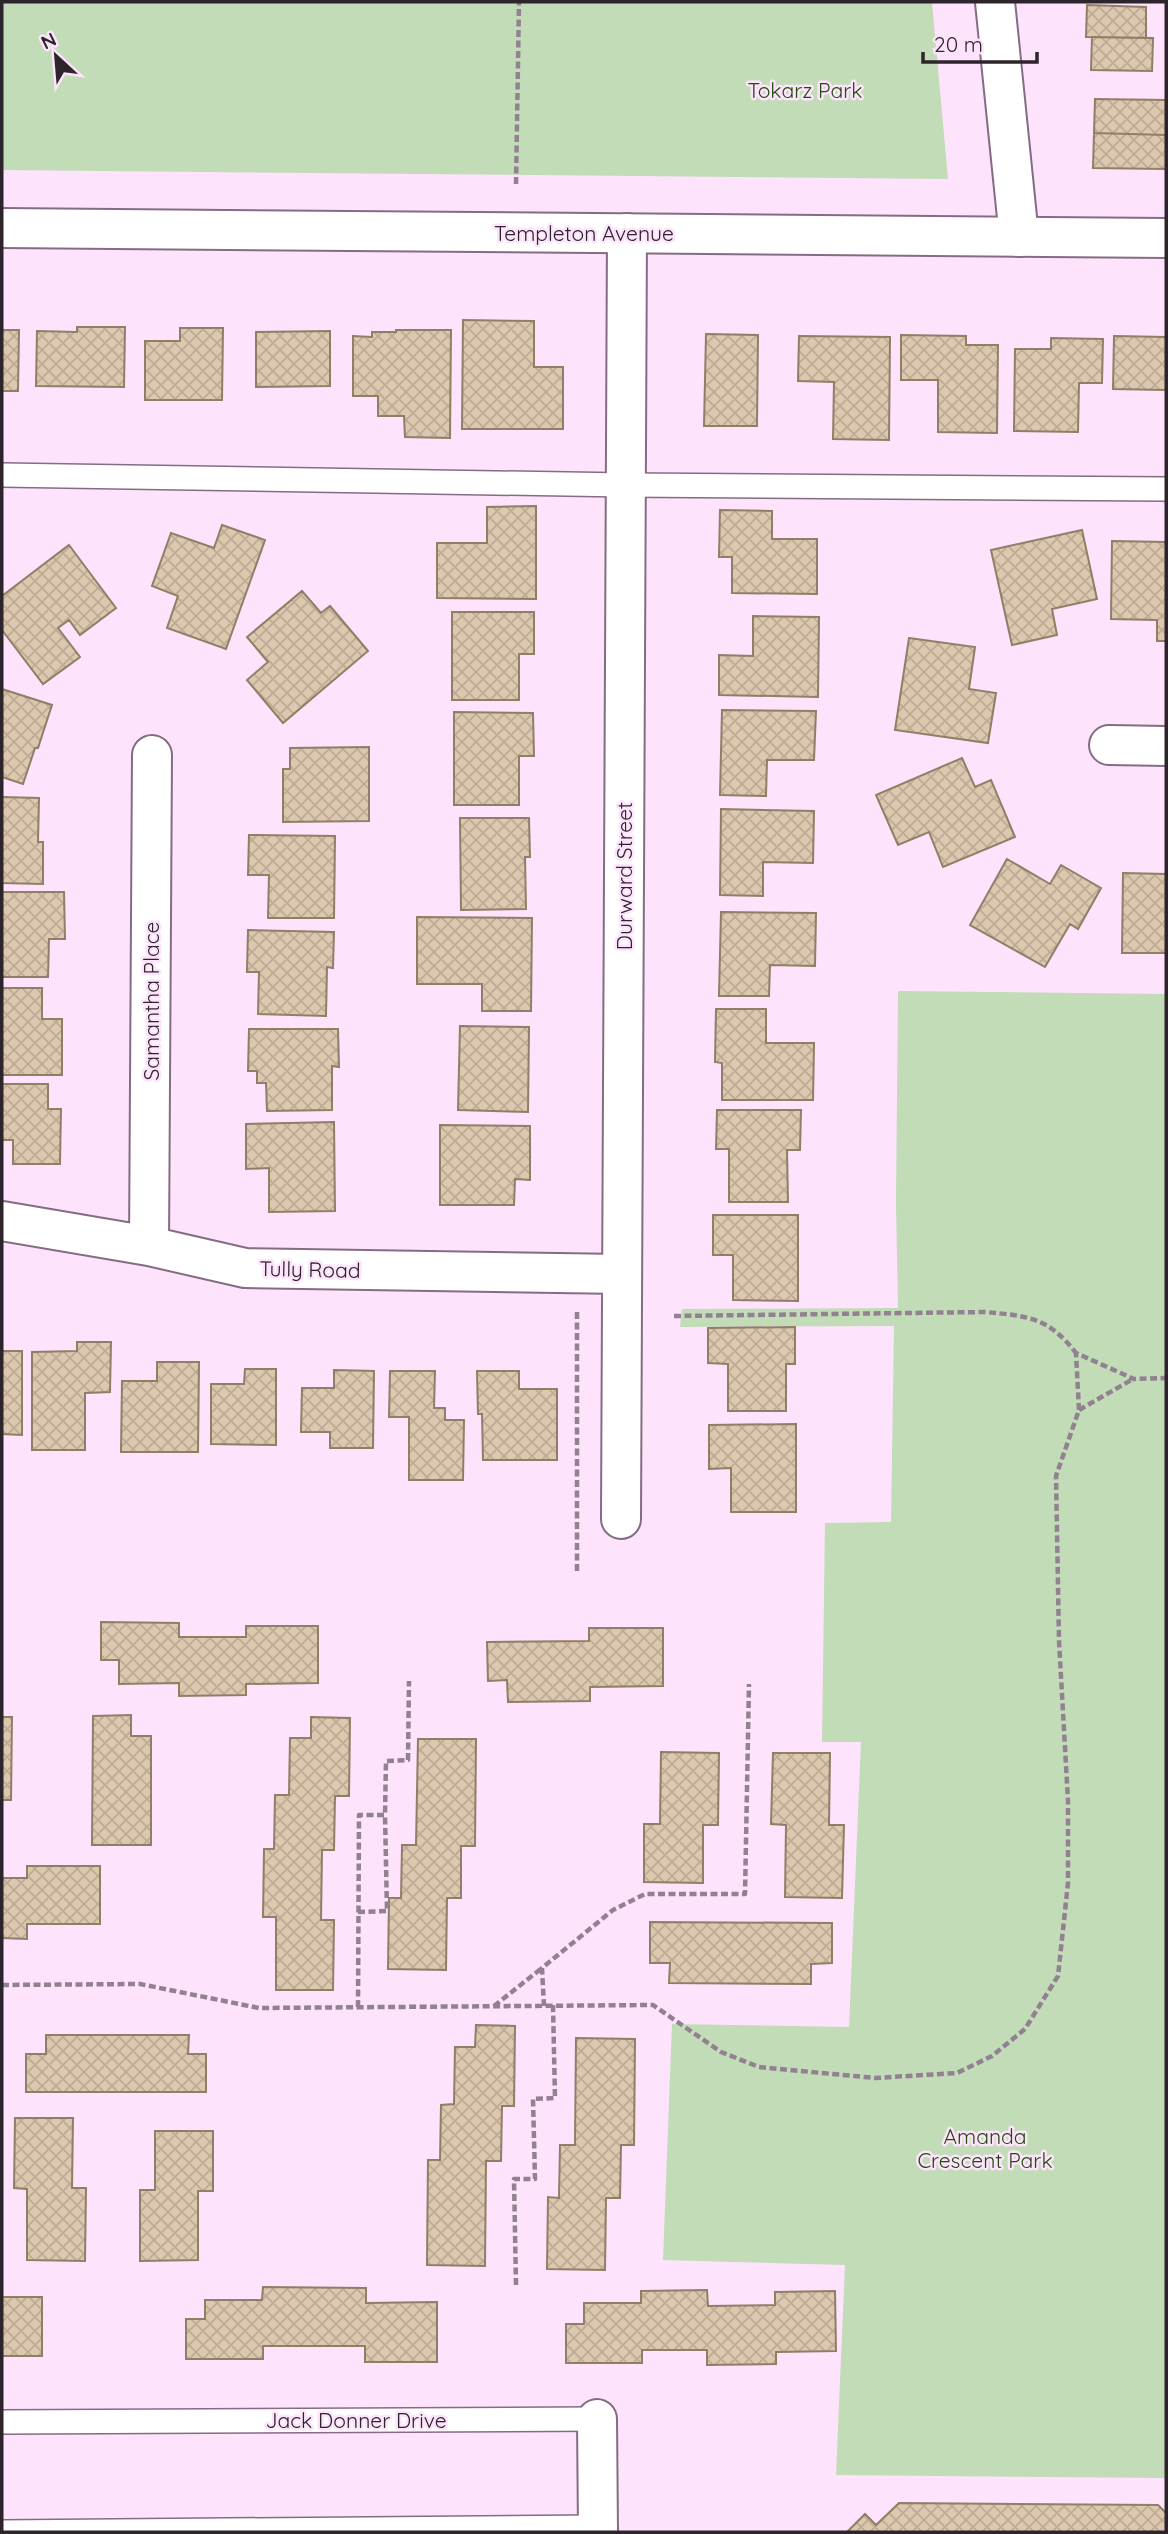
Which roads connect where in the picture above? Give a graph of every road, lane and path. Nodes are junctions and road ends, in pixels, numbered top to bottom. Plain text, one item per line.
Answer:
1 (519, 2) edge
2 (995, 2) edge
3 (516, 184) dead end
4 (2, 228) edge
5 (626, 233) junction
6 (1019, 237) junction
7 (1166, 239) edge
8 (2, 475) edge
9 (626, 485) junction
10 (1166, 489) edge
11 (1108, 745) dead end
12 (1166, 746) edge
13 (152, 755) dead end
14 (2, 1221) edge
15 (149, 1246) junction
16 (622, 1274) junction
17 (578, 1275) junction
18 (674, 1317) dead end
19 (1076, 1353) junction
20 (1166, 1378) edge
21 (1134, 1379) junction
22 (1079, 1410) junction
23 (621, 1519) dead end
24 (577, 1571) dead end
25 (409, 1681) dead end
26 (749, 1684) dead end
27 (385, 1815) junction
28 (358, 1912) junction
29 (542, 1968) junction
30 (2, 1985) edge
31 (494, 2006) junction
32 (544, 2006) junction
33 (553, 2006) junction
34 (358, 2007) junction
35 (516, 2284) dead end
36 (597, 2419) joint
37 (2, 2422) edge
38 (598, 2530) edge
39 (2, 2532) edge

1 - 3 path
2 - 6 street
4 - 5 street, Templeton Avenue
5 - 6 street, Templeton Avenue
5 - 9 street, Durward Street
6 - 7 street, Templeton Avenue
8 - 9 lane
9 - 10 lane
9 - 16 street, Durward Street
11 - 12 street
13 - 15 street, Samantha Place
14 - 15 street, Tully Road
15 - 17 street, Tully Road
16 - 17 street, Tully Road
16 - 23 street, Durward Street
17 - 24 path
18 - 19 path
19 - 21 path
19 - 22 path
20 - 21 path
21 - 22 path
22 - 33 path
25 - 27 path
26 - 29 path
27 - 28 path
27 - 28 path
28 - 34 path
29 - 31 path
29 - 32 path
30 - 34 path
31 - 32 path
31 - 34 path
32 - 33 path
33 - 35 path
36 - 37 lane, Jack Donner Drive
36 - 38 street, Jack Donner Drive
38 - 39 lane

